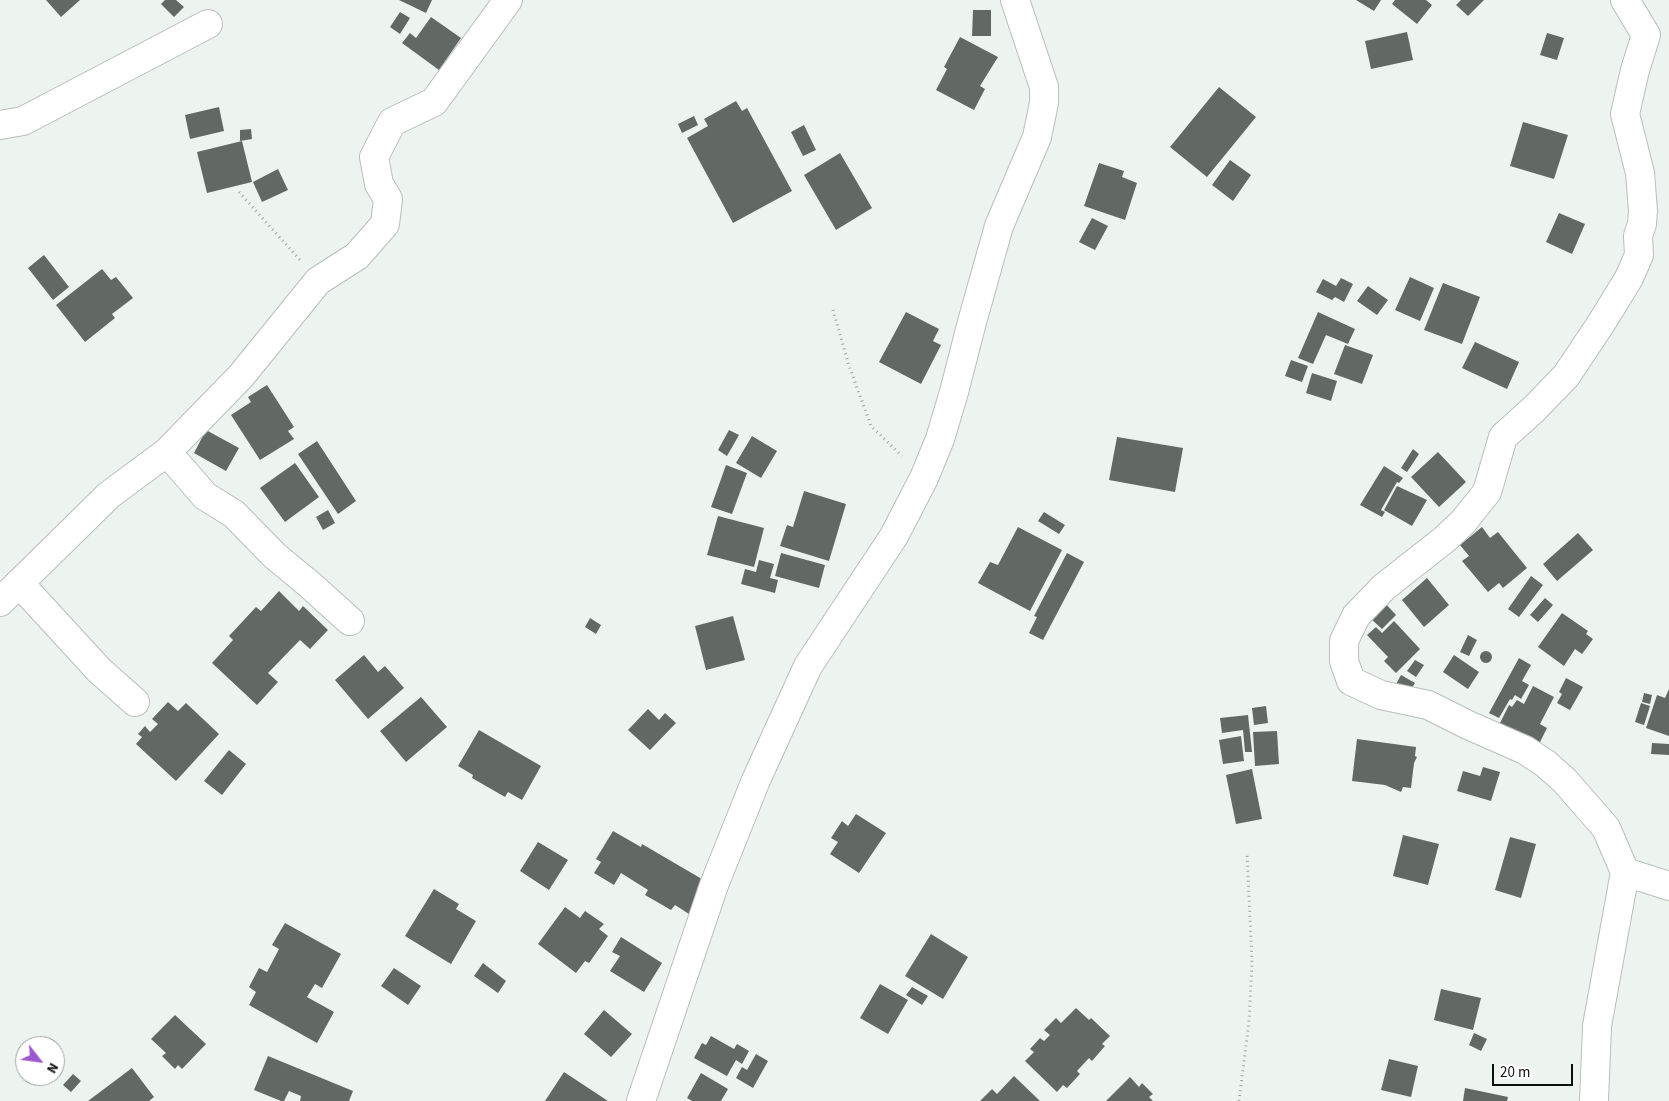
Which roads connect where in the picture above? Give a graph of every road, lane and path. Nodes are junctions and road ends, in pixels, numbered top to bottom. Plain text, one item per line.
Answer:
1 (508, 0) edge
2 (1015, 0) edge
3 (1625, 0) edge
4 (208, 24) dead end
5 (0, 126) edge
6 (239, 192) dead end
7 (318, 281) junction
8 (833, 310) dead end
9 (167, 452) junction
10 (924, 478) junction
11 (20, 584) junction
12 (0, 602) edge
13 (350, 621) dead end
14 (135, 702) dead end
15 (1247, 852) dead end
16 (1626, 872) junction
17 (1669, 886) edge
18 (641, 1101) edge
19 (1239, 1101) edge
20 (1594, 1101) edge

1 - 7 street
2 - 10 street
3 - 16 street
4 - 5 street
6 - 7 path
7 - 9 street
8 - 10 path
9 - 11 street
9 - 13 street
10 - 18 street
11 - 12 street
11 - 14 street
15 - 19 path
16 - 17 street
16 - 20 street

